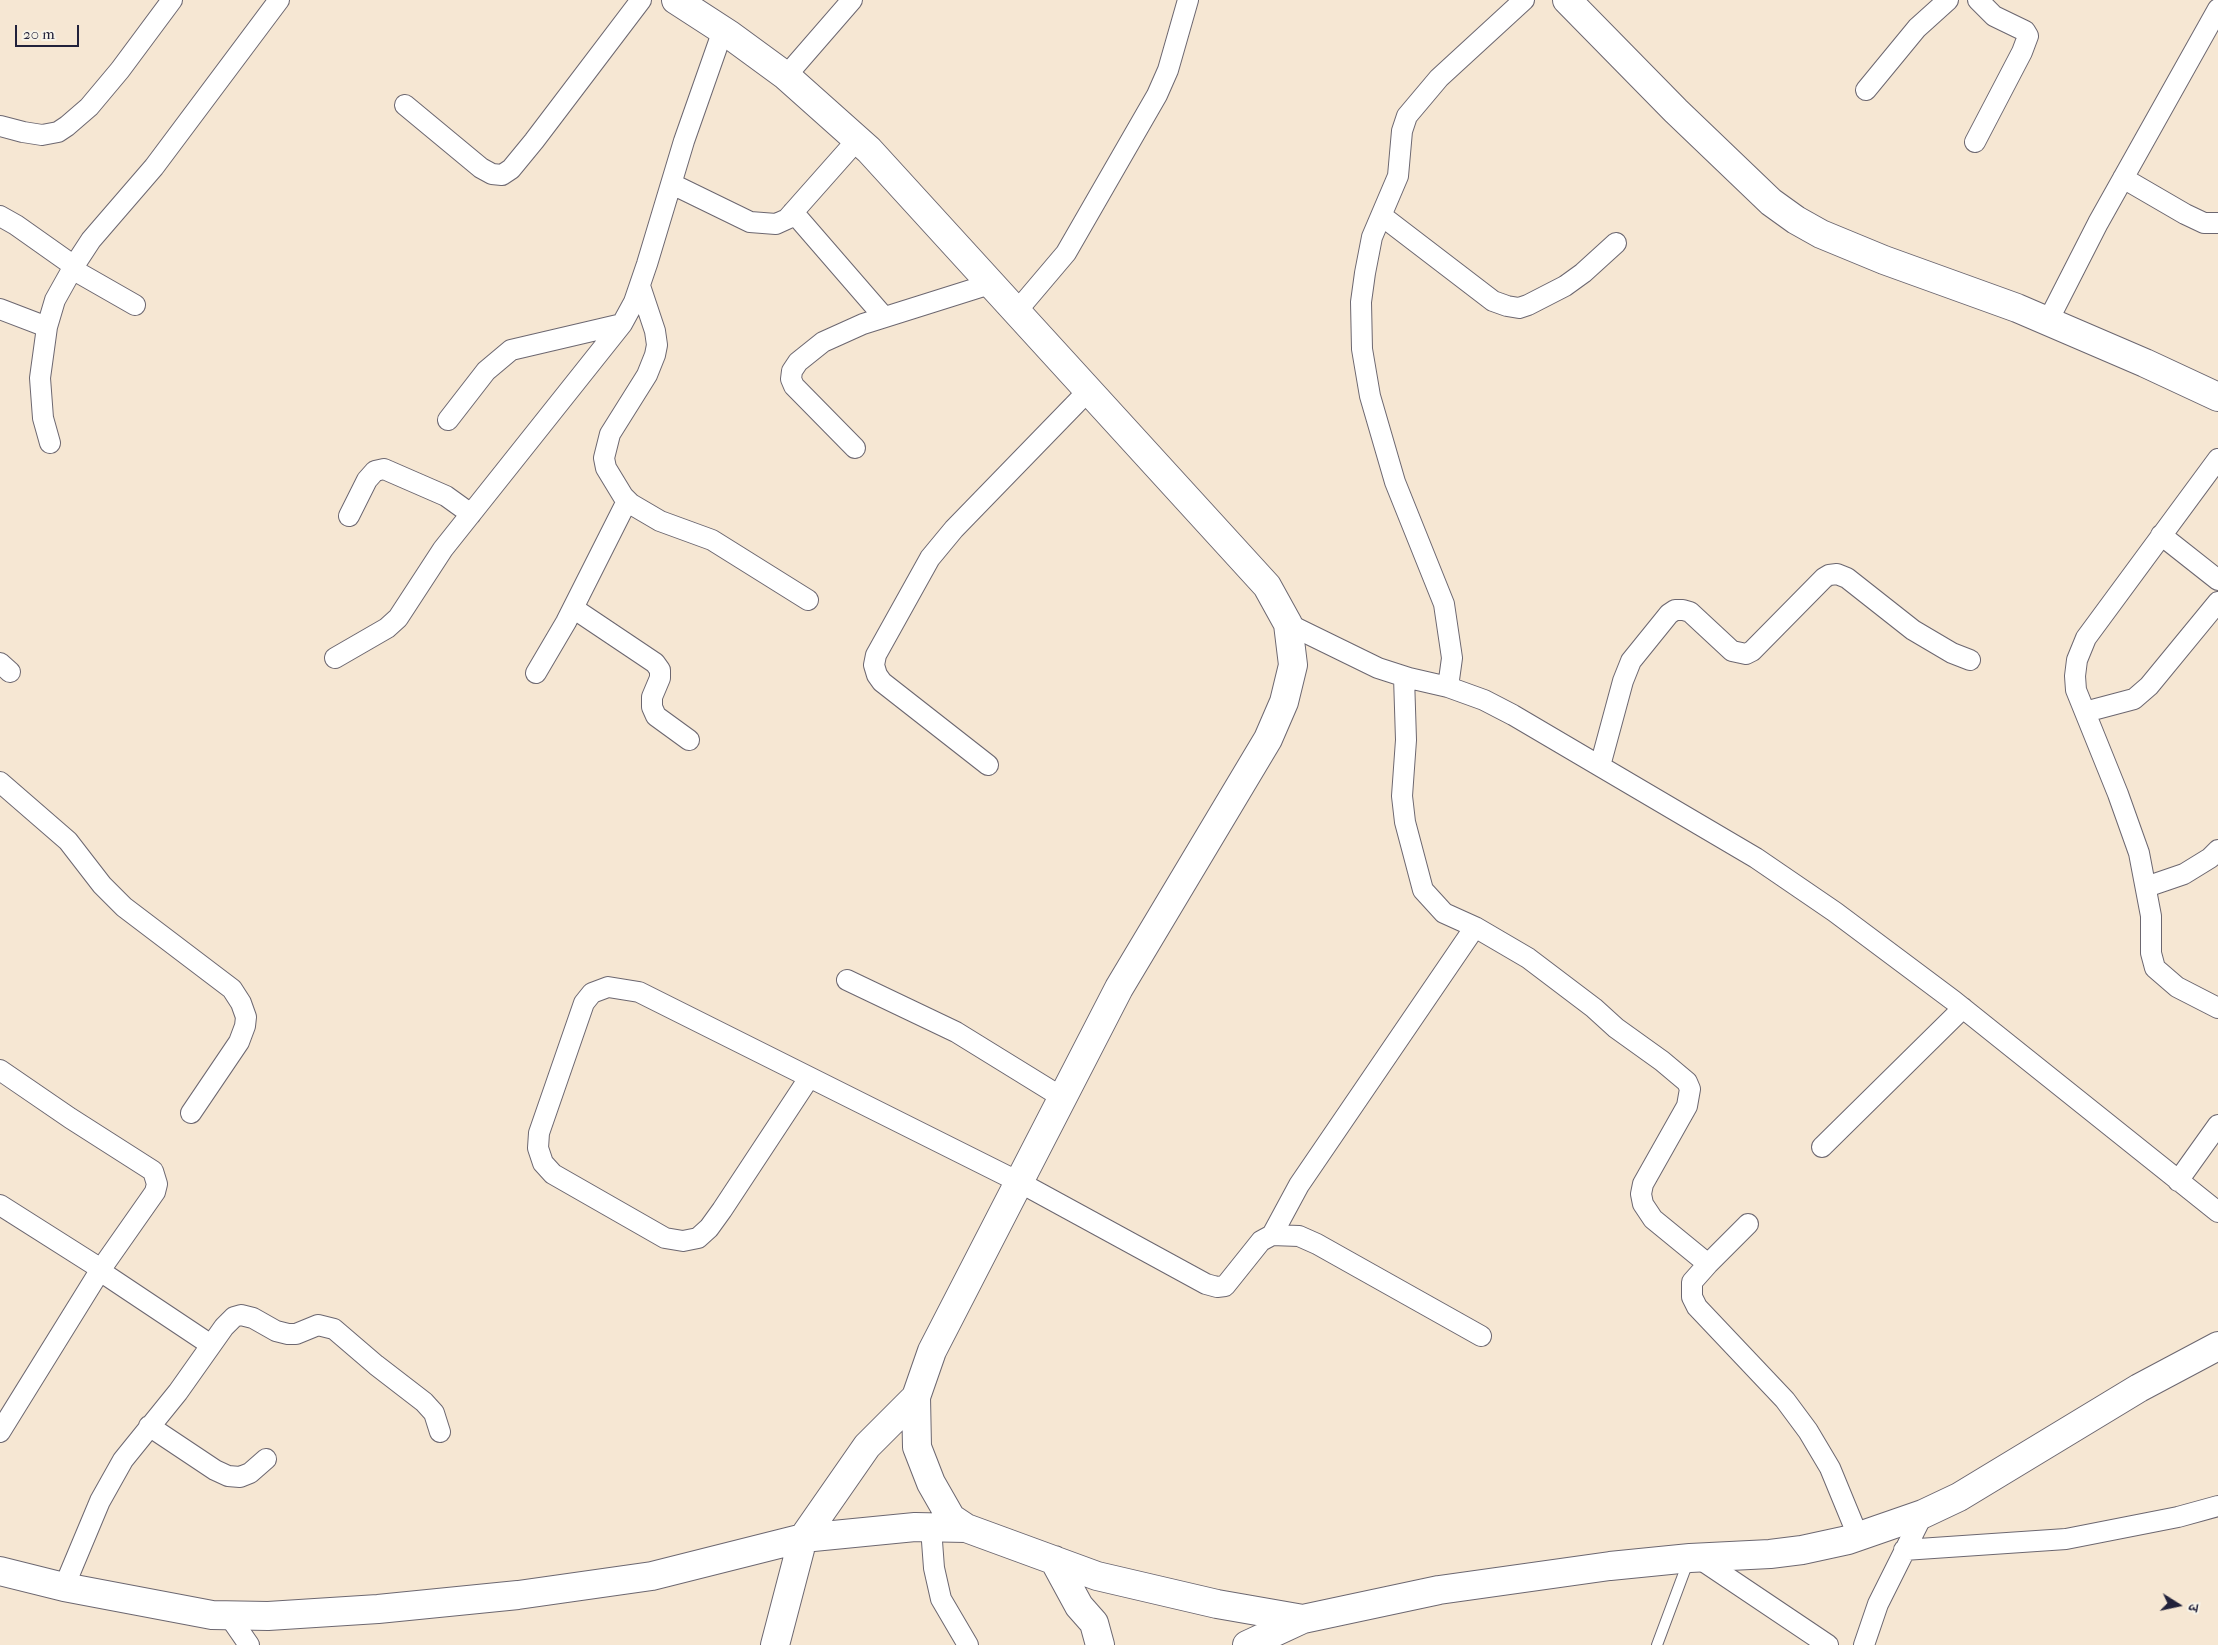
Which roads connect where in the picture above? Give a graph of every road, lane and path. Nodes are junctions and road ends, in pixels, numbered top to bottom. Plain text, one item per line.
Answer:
1 (172, 0) edge
2 (279, 0) edge
3 (641, 0) edge
4 (676, 0) edge
5 (852, 0) edge
6 (1188, 0) edge
7 (1524, 0) edge
8 (1567, 0) edge
9 (1948, 0) edge
10 (1978, 0) edge
11 (2218, 9) edge
12 (723, 30) junction
13 (786, 76) junction
14 (1866, 90) dead end
15 (405, 105) dead end
16 (0, 126) edge
17 (858, 140) junction
18 (1975, 142) dead end
19 (2124, 178) junction
20 (672, 184) junction
21 (793, 212) junction
22 (0, 216) edge
23 (1382, 216) junction
24 (2218, 223) edge
25 (1616, 243) dead end
26 (73, 267) junction
27 (990, 284) junction
28 (640, 286) junction
29 (135, 305) dead end
30 (0, 309) edge
31 (1016, 312) junction
32 (884, 317) junction
33 (2048, 322) junction
34 (622, 324) junction
35 (47, 326) junction
36 (1088, 391) junction
37 (2218, 398) edge
38 (448, 420) dead end
39 (50, 443) dead end
40 (855, 448) dead end
41 (2218, 460) edge
42 (627, 500) junction
43 (471, 514) junction
44 (349, 516) dead end
45 (2161, 535) junction
46 (2218, 580) edge
47 (808, 600) dead end
48 (2218, 602) edge
49 (573, 608) junction
50 (1288, 624) junction
51 (335, 658) dead end
52 (1970, 660) dead end
53 (536, 673) dead end
54 (1404, 677) junction
55 (1448, 687) junction
56 (2085, 712) junction
57 (689, 740) dead end
58 (988, 765) dead end
59 (1600, 766) junction
60 (0, 782) edge
61 (2218, 850) edge
62 (2146, 887) junction
63 (1474, 927) junction
64 (847, 980) dead end
65 (1963, 1008) junction
66 (2218, 1008) edge
67 (0, 1070) edge
68 (809, 1078) junction
69 (1063, 1098) junction
70 (191, 1113) dead end
71 (2218, 1124) edge
72 (1822, 1147) dead end
73 (2178, 1181) junction
74 (1019, 1182) junction
75 (0, 1205) edge
76 (2218, 1212) edge
77 (1748, 1224) dead end
78 (1272, 1235) junction
79 (1708, 1264) junction
80 (101, 1270) junction
81 (1481, 1336) dead end
82 (211, 1345) junction
83 (2218, 1346) edge
84 (916, 1397) junction
85 (149, 1426) junction
86 (0, 1432) edge
87 (440, 1432) dead end
88 (266, 1458) dead end
89 (2218, 1506) edge
90 (1923, 1514) junction
91 (932, 1528) junction
92 (966, 1528) junction
93 (1858, 1536) junction
94 (803, 1538) junction
95 (1904, 1550) junction
96 (1694, 1558) junction
97 (1054, 1560) junction
98 (0, 1571) edge
99 (64, 1587) junction
100 (229, 1616) junction
101 (1302, 1618) junction
102 (249, 1645) edge
103 (775, 1645) edge
104 (968, 1645) edge
105 (1100, 1645) edge
106 (1247, 1645) edge
107 (1658, 1645) edge
108 (1828, 1645) edge
109 (1864, 1645) edge

1 - 16 street
2 - 26 street
3 - 15 street
4 - 12 street
5 - 13 street
6 - 31 street
7 - 23 street
8 - 33 street
9 - 14 street
10 - 18 street
11 - 19 street
12 - 13 street
12 - 20 street
13 - 17 street
17 - 21 street
17 - 27 street
19 - 24 street
19 - 33 street
20 - 21 street
20 - 28 street
21 - 32 street
22 - 26 street
23 - 25 street
23 - 55 street
26 - 29 street
26 - 35 street
27 - 31 street
27 - 32 street
28 - 34 street
28 - 42 street
30 - 35 street
31 - 36 street
32 - 40 street
33 - 37 street
34 - 38 street
34 - 43 street
35 - 39 street
36 - 50 street
36 - 58 street
41 - 45 street
42 - 47 street
42 - 49 street
43 - 44 street
43 - 51 street
45 - 46 street
45 - 56 street
48 - 56 street
49 - 53 street
49 - 57 street
50 - 54 street
50 - 69 street
52 - 59 street
54 - 55 street
54 - 63 street
55 - 59 street
56 - 62 street
59 - 65 street
60 - 70 street
61 - 62 street
62 - 66 street
63 - 78 street
63 - 79 street
64 - 69 street
65 - 72 street
65 - 73 street
67 - 80 street
68 - 68 street
68 - 74 street
69 - 74 street
71 - 73 street
73 - 76 street
74 - 78 street
74 - 84 street
75 - 80 street
77 - 79 street
78 - 81 street
79 - 93 street
80 - 82 street
80 - 86 street
82 - 85 street
82 - 87 street
83 - 90 street
84 - 92 street
84 - 94 street
85 - 88 street
85 - 99 street
89 - 95 street
90 - 93 street
90 - 95 street
91 - 92 street
91 - 94 street
91 - 104 street
92 - 97 street
93 - 96 street
94 - 100 street
94 - 103 street
95 - 109 street
96 - 101 street
96 - 107 lane
96 - 108 street
97 - 101 street
97 - 105 street
98 - 99 street
99 - 100 street
100 - 102 street
101 - 106 street

